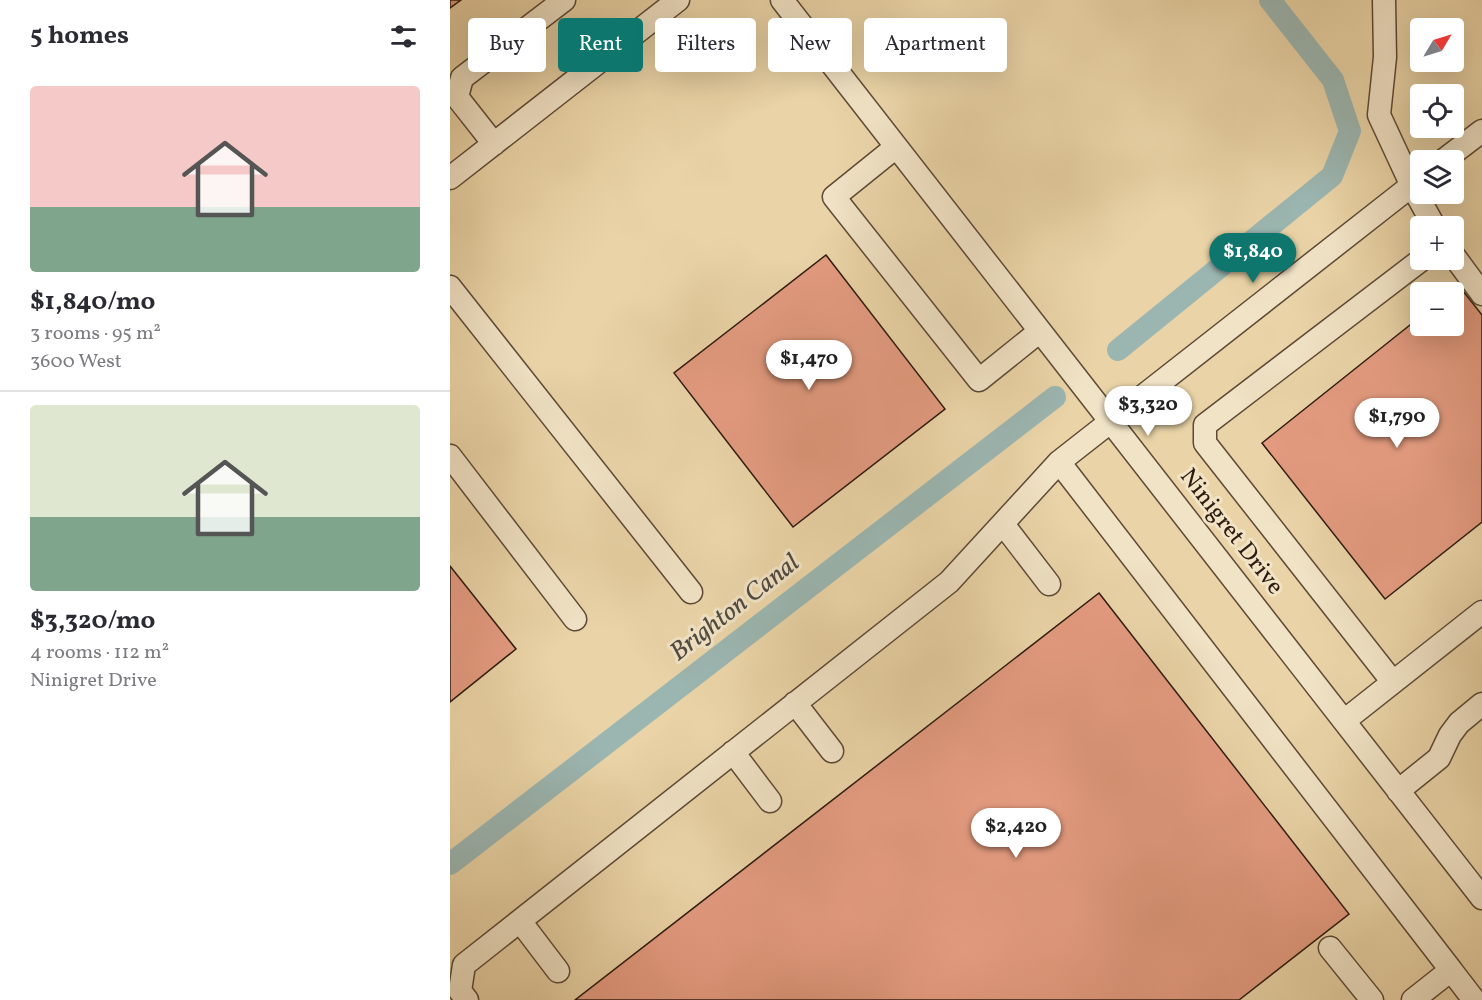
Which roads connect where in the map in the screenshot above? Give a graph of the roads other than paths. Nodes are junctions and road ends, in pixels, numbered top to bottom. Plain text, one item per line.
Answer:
1 (564, 0) edge
2 (782, 0) edge
3 (1384, 0) edge
4 (670, 2) edge
5 (1482, 131) edge
6 (494, 144) junction
7 (896, 147) junction
8 (1457, 150) edge
9 (1410, 171) edge
10 (450, 178) edge
11 (1410, 187) edge
12 (1410, 268) edge
13 (1464, 270) edge
14 (450, 287) edge
15 (1482, 294) edge
16 (1040, 331) junction
17 (1110, 421) junction
18 (450, 456) edge
19 (1059, 462) junction
20 (1003, 524) junction
21 (1049, 584) dead end
22 (691, 592) dead end
23 (1482, 612) edge
24 (574, 619) dead end
25 (1392, 681) junction
26 (795, 704) junction
27 (1482, 704) edge
28 (1344, 721) junction
29 (832, 751) dead end
30 (733, 752) junction
31 (1398, 790) junction
32 (770, 801) dead end
33 (1482, 898) edge
34 (520, 921) junction
35 (1330, 948) dead end
36 (1451, 970) junction
37 (558, 971) dead end
38 (467, 1000) edge
39 (1372, 1000) edge
40 (1413, 1000) edge
41 (1474, 1000) edge

1 - 6 street
2 - 7 street, Ninigret Drive
3 - 9 street
4 - 6 street
5 - 8 street
6 - 10 street
7 - 16 street, Ninigret Drive
7 - 16 street
11 - 17 street
12 - 25 street
13 - 15 street
14 - 22 street
16 - 17 street, Ninigret Drive
17 - 19 street
17 - 28 street, Ninigret Drive
18 - 24 street
19 - 20 street
19 - 36 street
20 - 21 street
20 - 26 street
23 - 25 street
25 - 28 street
26 - 29 street
26 - 30 street
27 - 31 street
28 - 31 street, Ninigret Drive
30 - 32 street
30 - 34 street
31 - 33 street, Ninigret Drive
34 - 37 street
34 - 38 street
35 - 39 street
36 - 40 street
36 - 41 street

